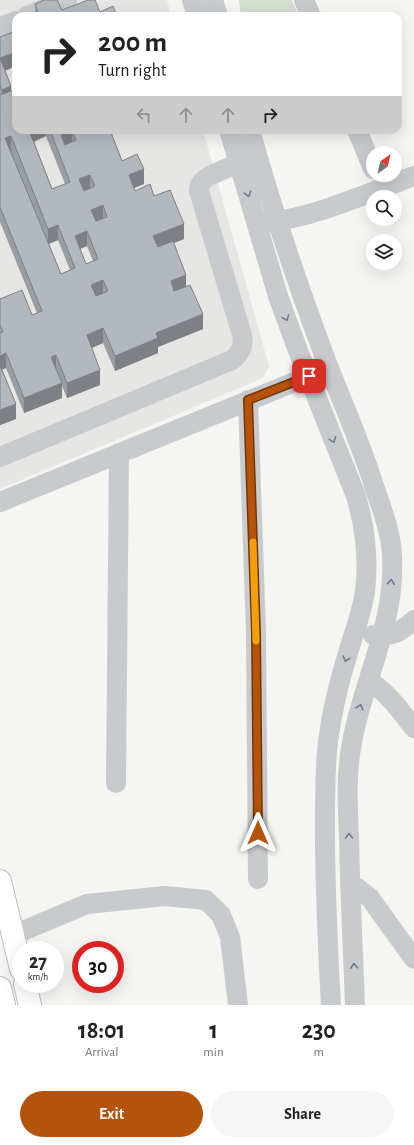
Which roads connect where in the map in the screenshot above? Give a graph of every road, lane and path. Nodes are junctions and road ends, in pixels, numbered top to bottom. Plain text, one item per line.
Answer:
1 (67, 0) edge
2 (192, 0) edge
3 (214, 0) edge
4 (304, 0) edge
5 (37, 12) edge
6 (196, 12) edge
7 (217, 12) edge
8 (309, 12) edge
9 (12, 22) edge
10 (0, 27) edge
11 (230, 134) edge
12 (251, 134) edge
13 (359, 134) edge
14 (366, 152) edge
15 (240, 163) junction
16 (414, 176) edge
17 (402, 178) edge
18 (378, 182) edge
19 (277, 222) junction
20 (256, 224) junction
21 (309, 376) junction
22 (248, 400) junction
23 (119, 453) junction
24 (0, 457) edge
25 (0, 502) edge
26 (414, 620) edge
27 (355, 632) junction
28 (382, 636) junction
29 (369, 681) junction
30 (414, 728) edge
31 (116, 782) dead end
32 (258, 880) dead end
33 (0, 881) edge
34 (350, 885) junction
35 (13, 935) junction
36 (14, 941) edge
37 (414, 959) edge
38 (0, 988) edge
39 (27, 993) edge
40 (4, 1005) edge
41 (30, 1005) edge
42 (238, 1005) edge
43 (331, 1005) edge
44 (355, 1005) edge

1 - 5 street
2 - 6 street
3 - 7 street
4 - 8 street
9 - 10 street
11 - 15 street
12 - 19 street
13 - 14 street
15 -> 20 street
15 - 24 street
16 - 17 street
18 - 19 street
19 - 20 street
28 -> 19 street
20 -> 21 street
21 - 22 street
21 -> 27 street
22 - 23 street
22 - 32 street
23 - 25 street
23 - 31 street
26 - 28 street
27 - 28 street
27 -> 43 street
28 - 29 street
29 - 30 street
34 -> 29 street
33 - 35 main road
34 - 37 street
44 -> 34 street
35 - 36 main road
35 - 42 street
38 - 40 main road
39 - 41 main road

